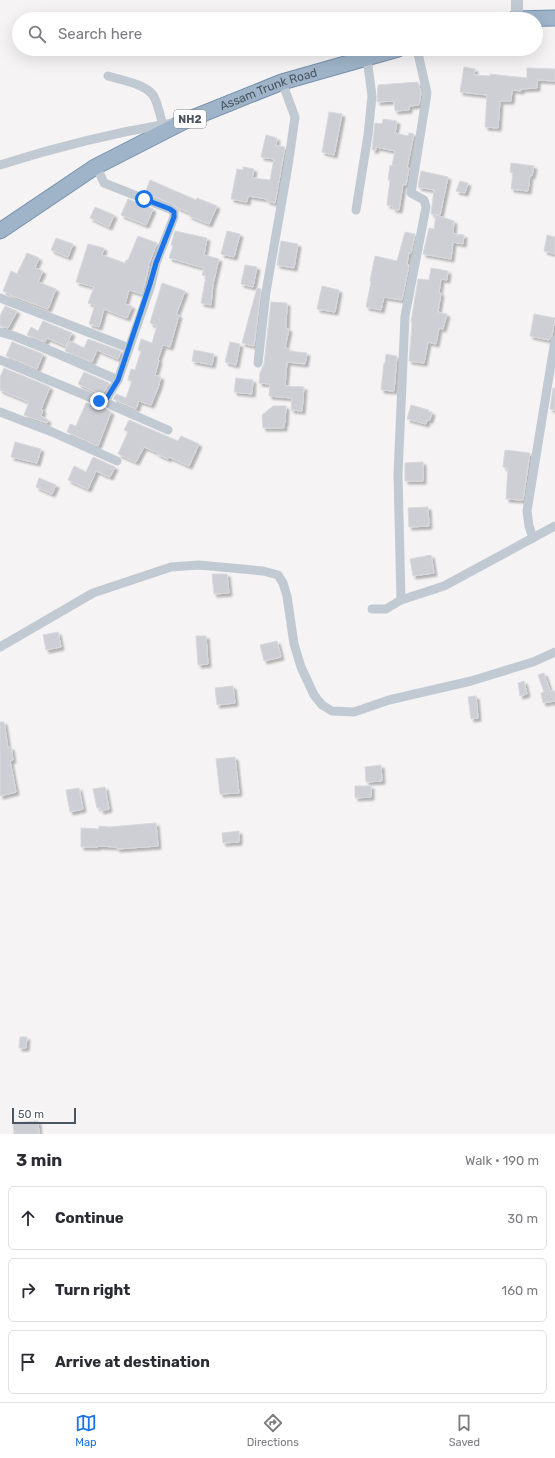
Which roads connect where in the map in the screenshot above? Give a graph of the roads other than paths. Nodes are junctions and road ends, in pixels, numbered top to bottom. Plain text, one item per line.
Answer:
1 (517, 0) edge
2 (516, 12) edge
3 (543, 18) edge
4 (555, 18) edge
5 (374, 56) edge
6 (419, 56) edge
7 (367, 58) junction
8 (108, 76) dead end
9 (282, 82) junction
10 (185, 121) junction
11 (164, 125) junction
12 (0, 165) edge
13 (95, 167) junction
14 (356, 210) dead end
15 (0, 231) edge
16 (0, 298) edge
17 (0, 332) edge
18 (555, 340) edge
19 (130, 348) junction
20 (0, 360) edge
21 (258, 363) dead end
22 (118, 380) junction
23 (105, 401) junction
24 (0, 412) edge
25 (168, 430) dead end
26 (117, 461) dead end
27 (555, 526) edge
28 (533, 538) junction
29 (401, 600) junction
30 (372, 609) dead end
31 (0, 647) edge
32 (555, 652) edge

1 - 2 street
3 - 4 highway
5 - 7 highway, Assam Trunk Road / NH2
6 - 29 street
7 - 9 highway, Assam Trunk Road / NH2
7 - 14 street
8 - 11 street
9 - 10 highway, Assam Trunk Road / NH2
9 - 21 street
10 - 11 street
10 - 13 highway, Assam Trunk Road / NH2
11 - 12 street
13 - 15 highway, Assam Trunk Road / NH2
13 - 19 street
16 - 19 street
17 - 22 street
18 - 28 street
19 - 22 street
20 - 23 street
22 - 23 street
23 - 25 street
24 - 26 street
27 - 28 street
28 - 29 street
29 - 30 street
31 - 32 street

